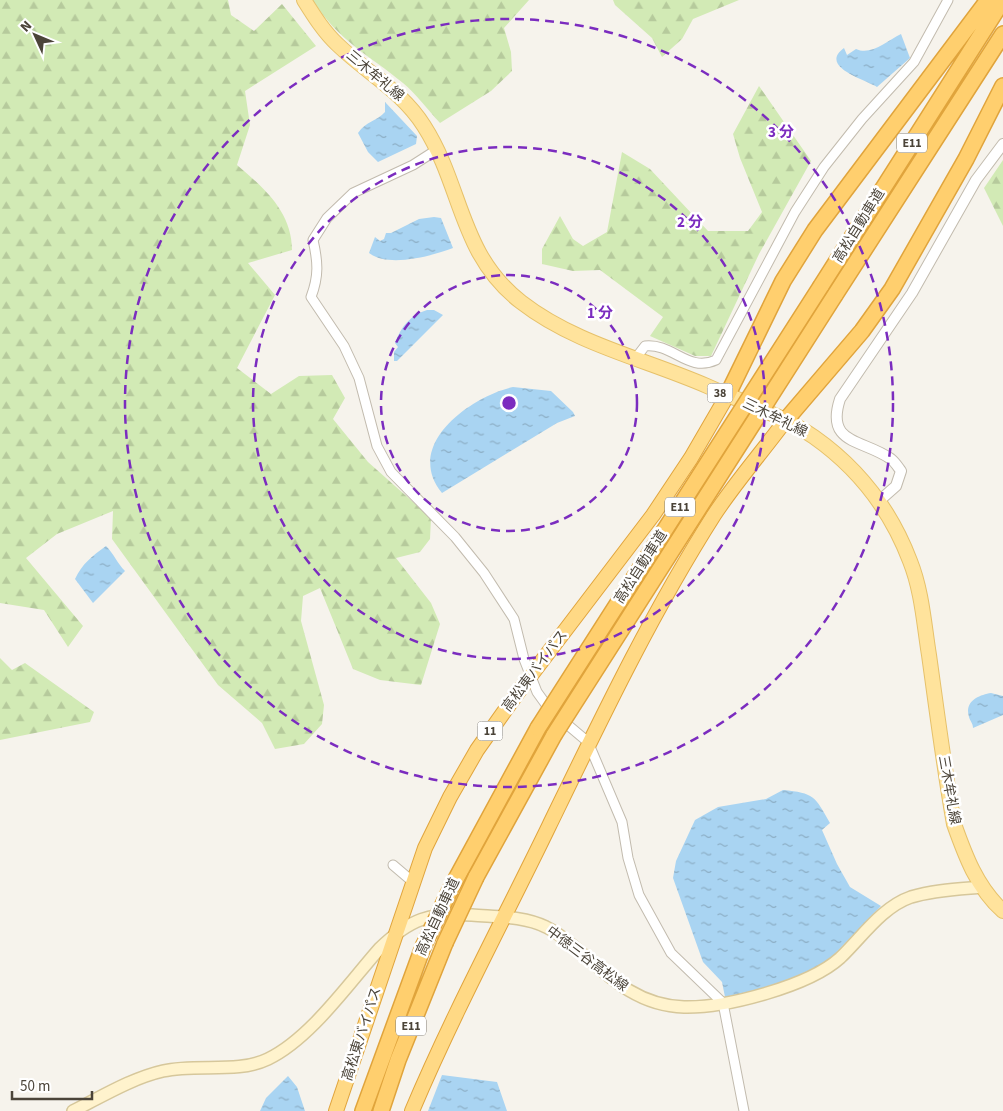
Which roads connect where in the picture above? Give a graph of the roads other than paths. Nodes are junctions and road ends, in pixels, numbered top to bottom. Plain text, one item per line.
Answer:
1 (304, 0) edge
2 (948, 0) edge
3 (988, 0) edge
4 (1003, 0) edge
5 (1003, 34) edge
6 (1003, 86) edge
7 (1003, 144) edge
8 (438, 149) junction
9 (636, 359) junction
10 (727, 396) junction
11 (785, 420) junction
12 (878, 501) junction
13 (531, 675) junction
14 (588, 742) junction
15 (393, 865) dead end
16 (413, 882) junction
17 (982, 887) junction
18 (1003, 911) edge
19 (502, 918) junction
20 (395, 933) junction
21 (723, 1003) junction
22 (73, 1111) edge
23 (336, 1111) edge
24 (363, 1111) edge
25 (381, 1111) edge
26 (412, 1111) edge
27 (744, 1111) edge

1 - 8 main road, 三木牟礼線 / 38
2 - 9 street
3 - 10 highway
4 - 24 highway, 高松自動車道 / E11, bridge
5 - 25 highway, 高松自動車道 / E11, bridge
6 - 11 highway
7 - 12 street
8 - 9 main road, 三木牟礼線 / 38
8 - 13 street
9 - 10 main road, 三木牟礼線 / 38
10 - 11 main road, 三木牟礼線 / 38
10 - 13 highway, 高松東バイパス / 11
11 - 12 main road, 三木牟礼線 / 38
11 - 14 highway
12 - 17 main road, 三木牟礼線 / 38
13 - 14 street
13 - 16 highway, 高松東バイパス / 11
14 - 19 highway
14 - 21 street
15 - 16 street
16 - 20 highway, 高松東バイパス / 11
17 - 18 main road, 三木牟礼線 / 38
17 - 21 main road, 中徳三谷高松線
19 - 20 main road, 中徳三谷高松線
19 - 21 main road, 中徳三谷高松線
19 - 26 highway
20 - 22 main road, 中徳三谷高松線
20 - 23 highway, 高松東バイパス / 11
21 - 27 street

